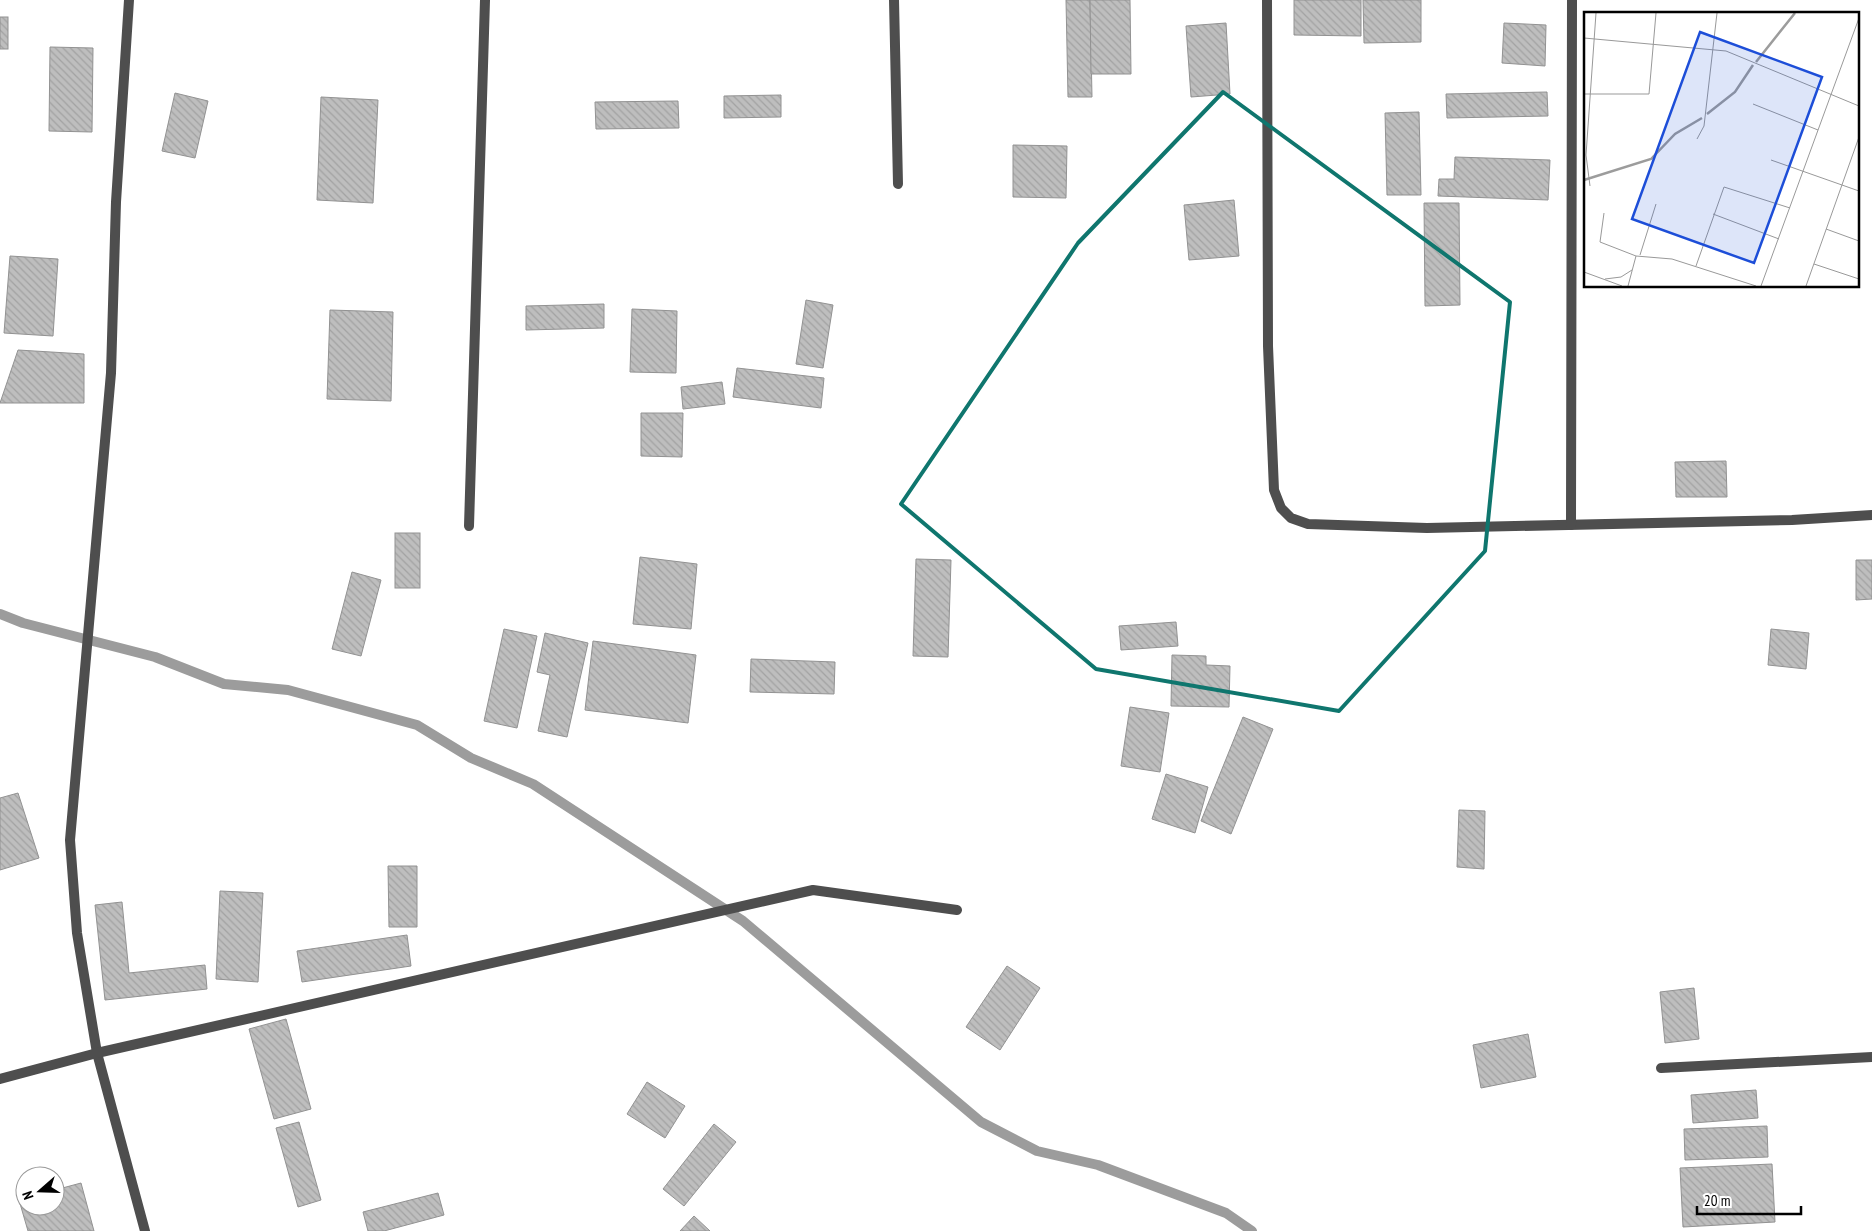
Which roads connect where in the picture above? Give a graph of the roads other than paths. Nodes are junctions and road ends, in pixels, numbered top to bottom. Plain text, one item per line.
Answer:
1 (129, 0) edge
2 (485, 0) edge
3 (894, 0) edge
4 (1266, 0) edge
5 (1572, 0) edge
6 (898, 184) dead end
7 (1872, 516) edge
8 (1572, 525) junction
9 (469, 526) dead end
10 (956, 910) dead end
11 (97, 1053) junction
12 (1872, 1057) edge
13 (1661, 1068) dead end
14 (0, 1078) edge
15 (145, 1231) edge

1 - 11 street
2 - 9 street
3 - 6 street
4 - 8 street
5 - 8 street
7 - 8 street
10 - 11 street
11 - 14 street
11 - 15 street
12 - 13 street

